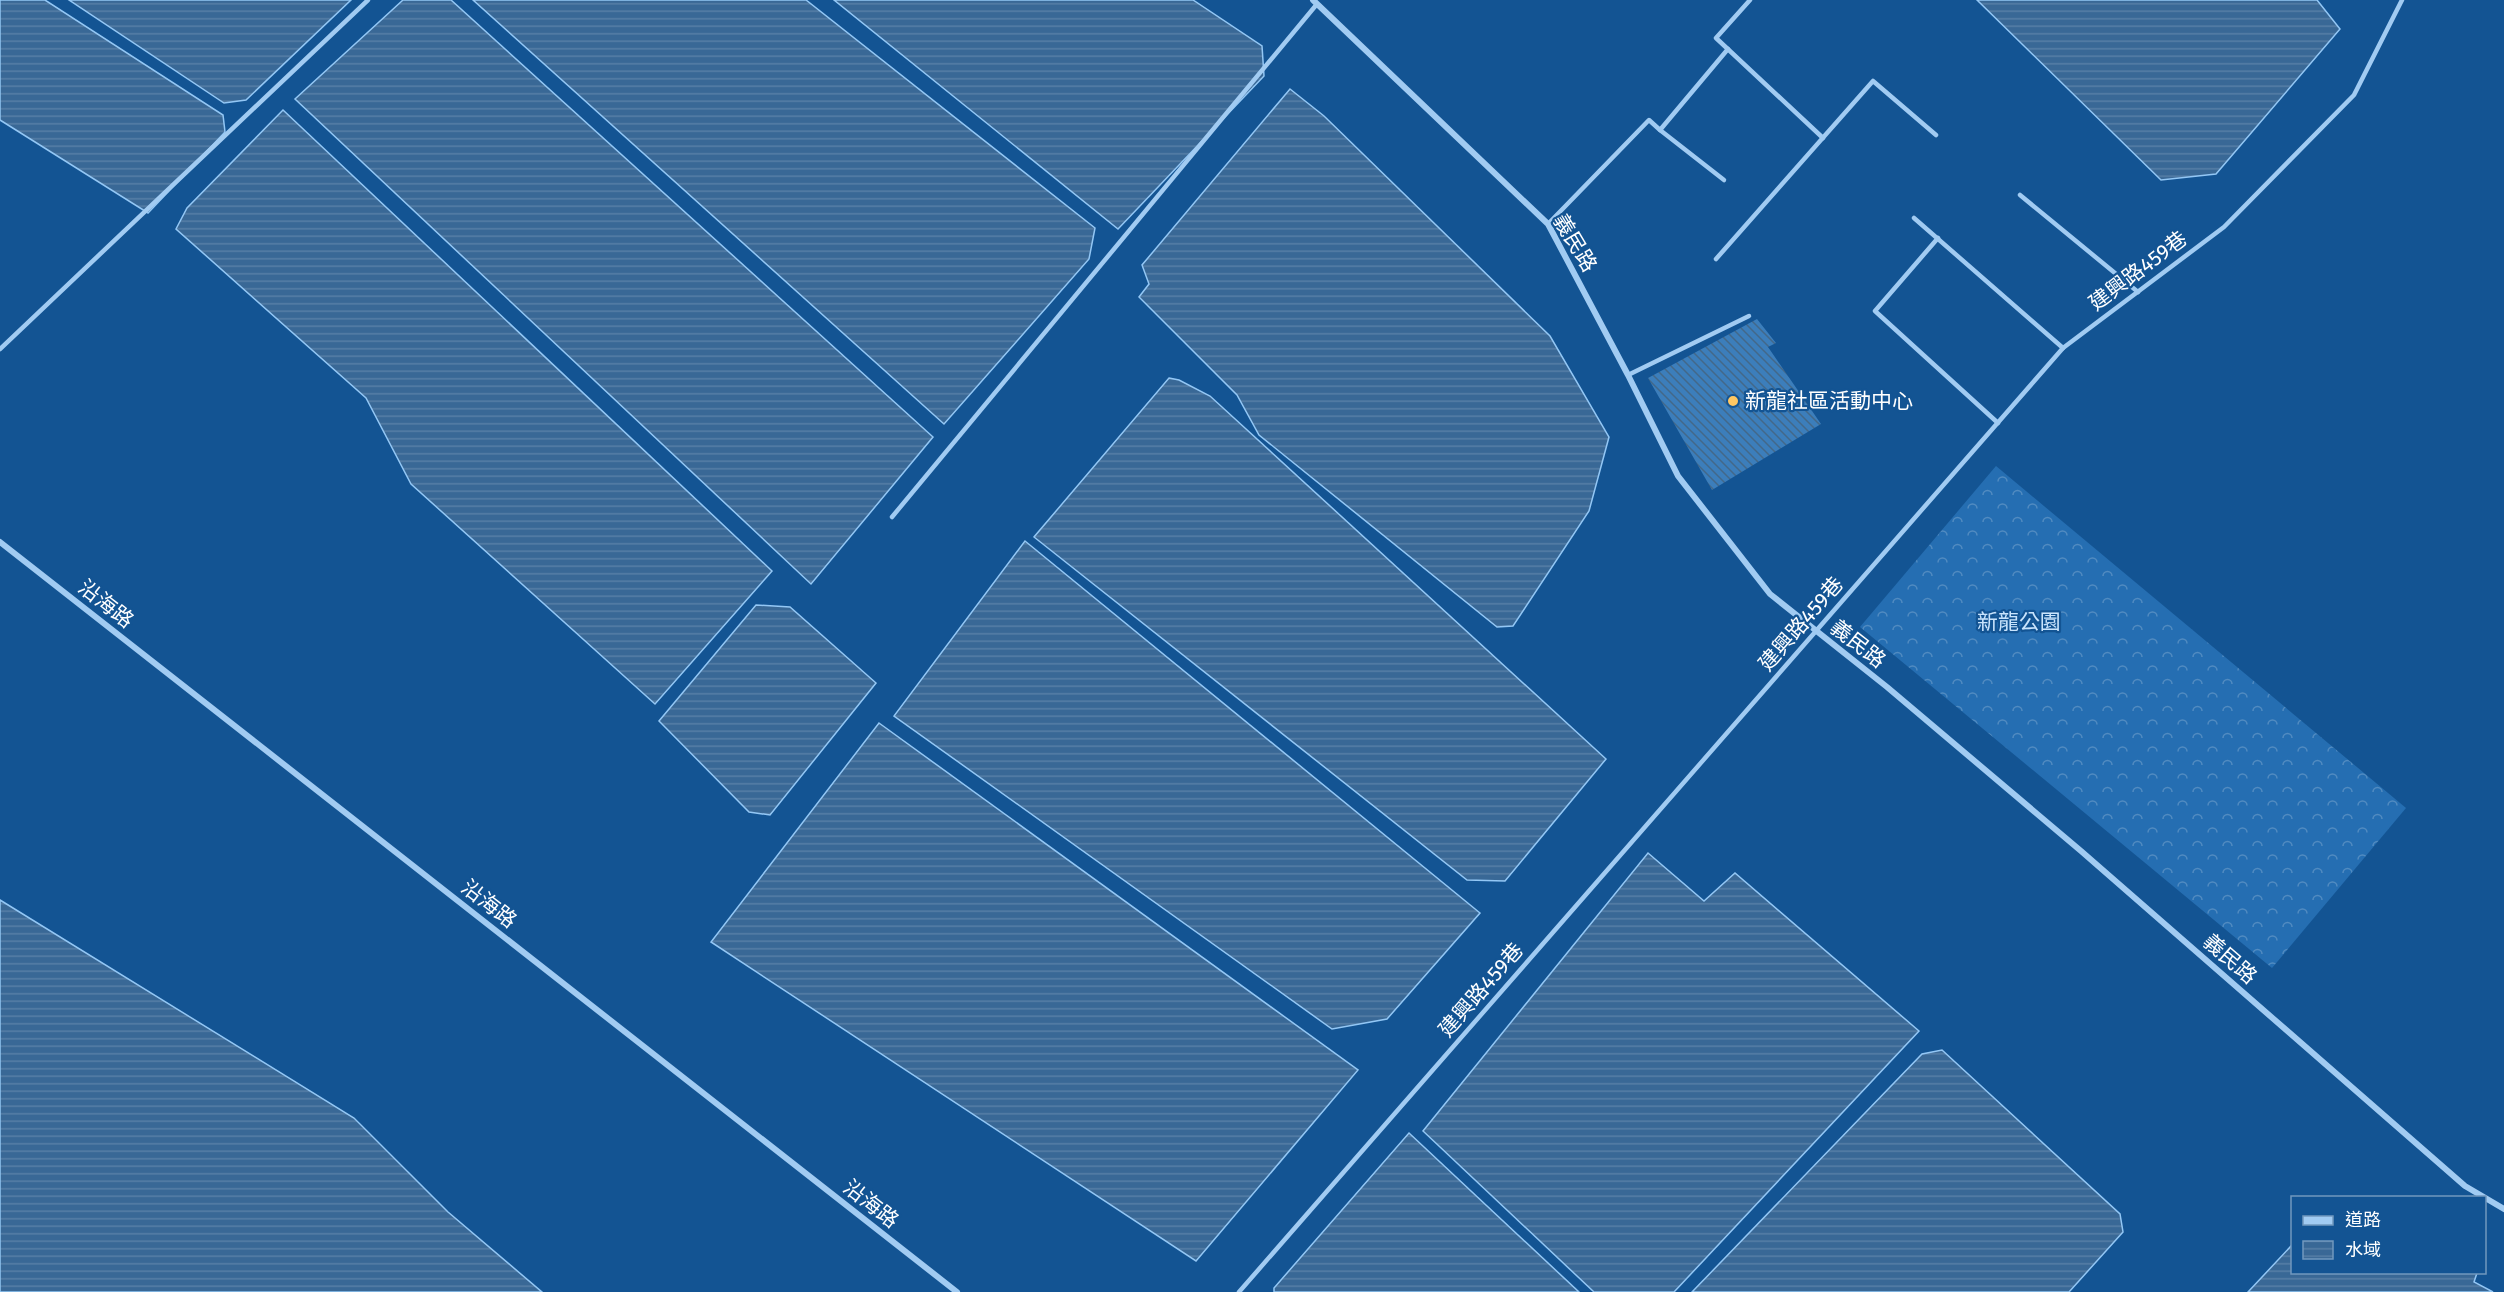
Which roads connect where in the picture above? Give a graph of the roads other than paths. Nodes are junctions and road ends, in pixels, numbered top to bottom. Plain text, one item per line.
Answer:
1 (368, 0) edge
2 (1750, 0) edge
3 (2402, 0) edge
4 (1315, 2) edge
5 (1728, 49) junction
6 (1660, 130) junction
7 (1936, 135) dead end
8 (1823, 138) junction
9 (1724, 180) dead end
10 (2020, 195) dead end
11 (1914, 218) dead end
12 (1548, 224) junction
13 (1938, 238) junction
14 (1716, 260) dead end
15 (2138, 292) junction
16 (1749, 316) dead end
17 (2063, 348) junction
18 (0, 349) edge
19 (1628, 375) junction
20 (1998, 423) junction
21 (891, 517) dead end
22 (0, 542) edge
23 (1816, 631) junction
24 (2483, 1196) edge
25 (2486, 1198) edge
26 (2504, 1209) edge
27 (957, 1292) edge
28 (1239, 1292) edge

1 - 18 lane
2 - 5 lane
3 - 15 lane, 建興路459巷
4 - 12 street, 義民路
4 - 21 lane
5 - 6 lane
5 - 8 lane
6 - 9 lane
6 - 12 lane
7 - 8 lane
8 - 14 lane
10 - 15 lane
11 - 13 lane
12 - 19 street, 義民路
13 - 17 lane
13 - 20 lane
15 - 17 lane, 建興路459巷
16 - 19 lane
17 - 20 lane, 建興路459巷
19 - 23 street, 義民路
20 - 23 lane, 建興路459巷
22 - 27 street, 沿海路
23 - 24 street, 義民路
23 - 28 lane, 建興路459巷
25 - 26 street, 義民路

